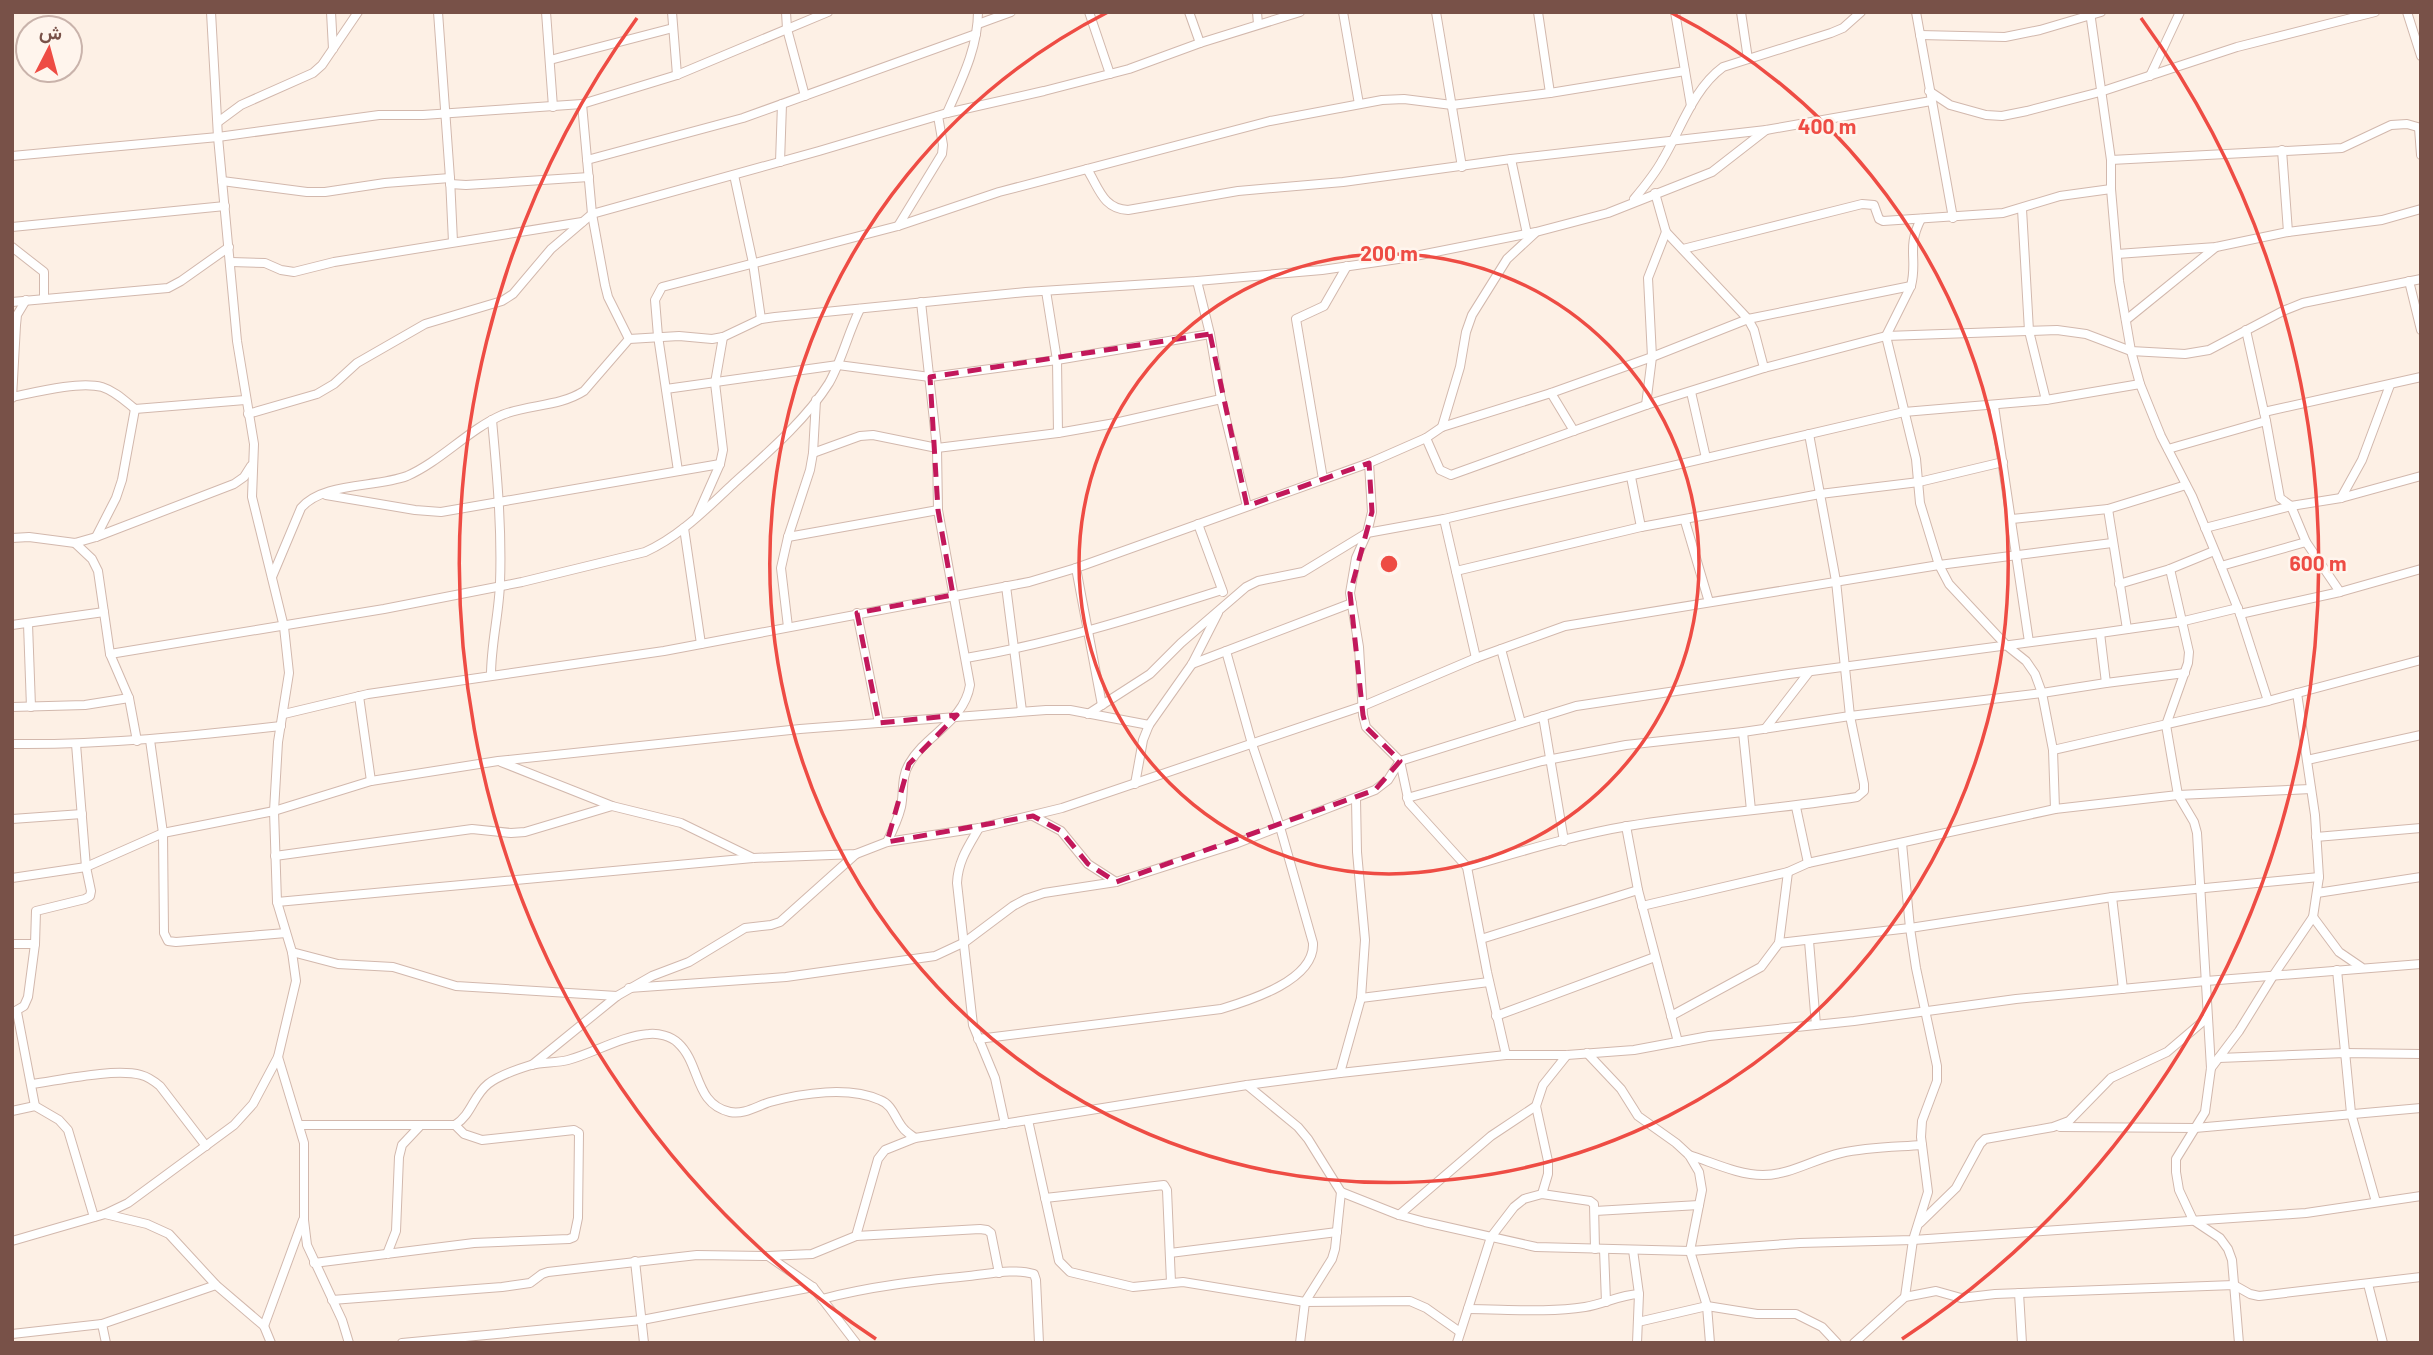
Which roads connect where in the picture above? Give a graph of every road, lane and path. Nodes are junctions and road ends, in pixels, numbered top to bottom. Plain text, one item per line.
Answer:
1 (211, 12) edge
2 (331, 12) edge
3 (358, 12) edge
4 (438, 12) edge
5 (546, 12) edge
6 (672, 12) edge
7 (786, 12) edge
8 (828, 12) edge
9 (978, 12) edge
10 (1011, 12) edge
11 (1089, 12) edge
12 (1189, 12) edge
13 (1256, 12) edge
14 (1300, 12) edge
15 (1342, 12) edge
16 (1436, 12) edge
17 (1538, 12) edge
18 (1675, 12) edge
19 (1741, 12) edge
20 (1861, 12) edge
21 (1916, 12) edge
22 (2101, 12) edge
23 (2180, 12) edge
24 (2375, 12) edge
25 (2407, 12) edge
26 (2090, 13) edge
27 (1258, 24) junction
28 (673, 28) junction
29 (787, 29) junction
30 (977, 29) junction
31 (1920, 35) junction
32 (1200, 43) junction
33 (333, 49) junction
34 (2421, 56) edge
35 (1748, 59) junction
36 (550, 60) junction
37 (1685, 71) junction
38 (1110, 74) junction
39 (677, 75) junction
40 (2150, 76) junction
41 (2100, 92) junction
42 (1550, 93) junction
43 (804, 96) junction
44 (1930, 96) junction
45 (582, 104) junction
46 (782, 104) junction
47 (1359, 104) junction
48 (1452, 105) junction
49 (1691, 106) junction
50 (553, 107) junction
51 (947, 113) junction
52 (444, 114) junction
53 (938, 116) junction
54 (218, 122) junction
55 (2420, 128) edge
56 (1766, 130) junction
57 (218, 137) junction
58 (1673, 141) junction
59 (2282, 150) junction
60 (2421, 155) edge
61 (12, 156) edge
62 (1511, 159) junction
63 (587, 160) junction
64 (2111, 160) junction
65 (780, 162) junction
66 (1462, 167) junction
67 (1087, 169) junction
68 (734, 176) junction
69 (589, 177) junction
70 (222, 181) junction
71 (450, 181) junction
72 (2111, 189) junction
73 (1655, 193) junction
74 (1632, 202) junction
75 (225, 206) junction
76 (2022, 209) junction
77 (2421, 209) edge
78 (592, 214) junction
79 (1953, 218) junction
80 (1921, 219) junction
81 (583, 222) junction
82 (898, 226) junction
83 (12, 228) edge
84 (1667, 232) junction
85 (2288, 232) junction
86 (1532, 233) junction
87 (453, 242) junction
88 (12, 247) edge
89 (229, 247) junction
90 (2216, 247) junction
91 (1683, 249) junction
92 (2117, 254) junction
93 (231, 262) junction
94 (753, 263) junction
95 (1347, 266) junction
96 (2421, 279) edge
97 (1197, 281) junction
98 (2409, 281) junction
99 (1911, 286) junction
100 (1046, 291) junction
101 (44, 298) junction
102 (26, 300) junction
103 (12, 302) edge
104 (921, 302) junction
105 (860, 309) junction
106 (761, 319) junction
107 (1748, 319) junction
108 (2126, 320) junction
109 (2246, 330) junction
110 (2421, 330) edge
111 (2029, 331) junction
112 (1210, 334) junction
113 (658, 336) junction
114 (1886, 336) junction
115 (723, 337) junction
116 (629, 339) junction
117 (2131, 351) junction
118 (1652, 357) junction
119 (1057, 360) junction
120 (838, 365) junction
121 (1764, 368) junction
122 (930, 377) junction
123 (2421, 377) edge
124 (715, 383) junction
125 (2140, 384) junction
126 (2390, 385) junction
127 (666, 389) junction
128 (1690, 392) junction
129 (1551, 393) junction
130 (12, 397) edge
131 (1221, 399) junction
132 (245, 400) junction
133 (816, 400) junction
134 (2046, 400) junction
135 (1646, 405) junction
136 (1994, 406) junction
137 (135, 409) junction
138 (1903, 412) junction
139 (248, 414) junction
140 (2265, 416) junction
141 (492, 420) junction
142 (1442, 427) junction
143 (1574, 431) junction
144 (1058, 433) junction
145 (1809, 434) junction
146 (1426, 438) junction
147 (937, 448) junction
148 (2168, 449) junction
149 (813, 453) junction
150 (1706, 458) junction
151 (2003, 462) junction
152 (1369, 463) junction
153 (253, 464) junction
154 (720, 464) junction
155 (678, 471) junction
156 (2421, 476) edge
157 (1631, 477) junction
158 (1323, 479) junction
159 (1919, 482) junction
160 (2186, 485) junction
161 (320, 494) junction
162 (1820, 494) junction
163 (2341, 498) junction
164 (500, 502) junction
165 (1247, 506) junction
166 (2291, 506) junction
167 (2108, 509) junction
168 (938, 510) junction
169 (695, 519) junction
170 (1444, 519) junction
171 (2012, 519) junction
172 (1685, 521) junction
173 (1198, 524) junction
174 (1641, 527) junction
175 (684, 528) junction
176 (2205, 528) junction
177 (1367, 533) junction
178 (96, 537) junction
179 (788, 537) junction
180 (12, 538) edge
181 (2112, 542) junction
182 (2306, 542) junction
183 (75, 543) junction
184 (2214, 551) junction
185 (2018, 556) junction
186 (1939, 565) junction
187 (2221, 566) junction
188 (1076, 568) junction
189 (2171, 569) junction
190 (2421, 569) edge
191 (1456, 571) junction
192 (271, 577) junction
193 (1836, 581) junction
194 (2119, 584) junction
195 (1006, 586) junction
196 (500, 587) junction
197 (1222, 590) junction
198 (2340, 592) junction
199 (953, 595) junction
200 (1227, 601) junction
201 (1709, 602) junction
202 (1352, 603) junction
203 (1220, 609) junction
204 (2239, 611) junction
205 (104, 612) junction
206 (857, 613) junction
207 (2184, 621) junction
208 (28, 624) junction
209 (12, 625) edge
210 (284, 627) junction
211 (788, 627) junction
212 (2127, 629) junction
213 (1089, 632) junction
214 (2100, 634) junction
215 (2029, 642) junction
216 (701, 644) junction
217 (2006, 645) junction
218 (1501, 649) junction
219 (1014, 650) junction
220 (1226, 651) junction
221 (110, 654) junction
222 (966, 658) junction
223 (1476, 658) junction
224 (2421, 660) edge
225 (1192, 664) junction
226 (1845, 667) junction
227 (1808, 672) junction
228 (2185, 673) junction
229 (491, 675) junction
230 (2106, 683) junction
231 (2042, 693) junction
232 (2297, 693) junction
233 (359, 696) junction
234 (129, 698) junction
235 (2268, 701) junction
236 (1102, 705) junction
237 (1363, 706) junction
238 (12, 707) edge
239 (31, 707) junction
240 (1022, 712) junction
241 (284, 714) junction
242 (1088, 714) junction
243 (957, 715) junction
244 (1544, 716) junction
245 (1850, 716) junction
246 (879, 723) junction
247 (1521, 723) junction
248 (1149, 725) junction
249 (2166, 725) junction
250 (282, 726) junction
251 (1765, 729) junction
252 (1742, 732) junction
253 (2421, 734) edge
254 (150, 740) junction
255 (137, 741) junction
256 (12, 744) edge
257 (76, 744) junction
258 (1252, 744) junction
259 (2053, 750) junction
260 (1551, 759) junction
261 (2307, 760) junction
262 (498, 761) junction
263 (1400, 761) junction
264 (371, 781) junction
265 (1135, 784) junction
266 (2311, 789) junction
267 (2178, 795) junction
268 (1407, 798) junction
269 (1356, 799) junction
270 (612, 806) junction
271 (1796, 807) junction
272 (2055, 809) junction
273 (1751, 810) junction
274 (274, 811) junction
275 (82, 814) junction
276 (1032, 816) junction
277 (12, 819) edge
278 (1626, 826) junction
279 (1280, 827) junction
280 (979, 828) junction
281 (2420, 828) edge
282 (163, 833) junction
283 (2316, 837) junction
284 (2421, 838) edge
285 (1564, 841) junction
286 (887, 842) junction
287 (1902, 843) junction
288 (856, 854) junction
289 (275, 856) junction
290 (753, 858) junction
291 (1808, 863) junction
292 (86, 867) junction
293 (1467, 867) junction
294 (1788, 872) junction
295 (2319, 877) junction
296 (2421, 877) edge
297 (12, 878) edge
298 (1116, 882) junction
299 (2202, 888) junction
300 (1638, 890) junction
301 (2317, 892) junction
302 (2112, 897) junction
303 (277, 902) junction
304 (1642, 906) junction
305 (2313, 917) junction
306 (1910, 928) junction
307 (286, 933) junction
308 (1481, 939) junction
309 (1809, 941) junction
310 (965, 942) junction
311 (1779, 943) junction
312 (12, 944) edge
313 (35, 944) junction
314 (292, 952) junction
315 (1655, 957) junction
316 (2421, 964) edge
317 (2362, 968) junction
318 (2337, 970) junction
319 (2273, 976) junction
320 (2206, 981) junction
321 (1489, 982) junction
322 (629, 988) junction
323 (2123, 989) junction
324 (617, 996) junction
325 (1361, 998) junction
326 (1926, 1011) junction
327 (14, 1012) edge
328 (1496, 1016) junction
329 (1671, 1016) junction
330 (2207, 1018) junction
331 (1816, 1025) junction
332 (978, 1039) junction
333 (1678, 1042) junction
334 (2345, 1053) junction
335 (1587, 1054) junction
336 (2421, 1054) edge
337 (1506, 1055) junction
338 (1567, 1055) junction
339 (278, 1057) junction
340 (2219, 1058) junction
341 (532, 1065) junction
342 (2211, 1068) junction
343 (1340, 1073) junction
344 (32, 1084) junction
345 (1247, 1084) junction
346 (35, 1106) junction
347 (1536, 1106) junction
348 (2421, 1108) edge
349 (12, 1111) edge
350 (2351, 1113) junction
351 (1028, 1120) junction
352 (1005, 1124) junction
353 (300, 1125) junction
354 (455, 1125) junction
355 (419, 1127) junction
356 (2053, 1127) junction
357 (2195, 1128) junction
358 (915, 1138) junction
359 (1922, 1145) junction
360 (206, 1146) junction
361 (1689, 1155) junction
362 (1341, 1192) junction
363 (1542, 1194) junction
364 (2421, 1196) edge
365 (1045, 1198) junction
366 (2376, 1202) junction
367 (1699, 1205) junction
368 (1595, 1211) junction
369 (105, 1214) junction
370 (1399, 1215) junction
371 (94, 1217) junction
372 (304, 1220) junction
373 (2193, 1220) junction
374 (1918, 1225) junction
375 (1337, 1232) junction
376 (856, 1236) junction
377 (1491, 1237) junction
378 (1913, 1240) junction
379 (12, 1241) edge
380 (1599, 1249) junction
381 (1633, 1250) junction
382 (1690, 1251) junction
383 (1170, 1253) junction
384 (387, 1254) junction
385 (768, 1256) junction
386 (635, 1261) junction
387 (314, 1263) junction
388 (999, 1273) junction
389 (2421, 1277) edge
390 (1171, 1282) junction
391 (2368, 1284) junction
392 (216, 1285) junction
393 (2234, 1285) junction
394 (813, 1287) junction
395 (2020, 1293) junction
396 (1639, 1294) junction
397 (1905, 1297) junction
398 (822, 1299) junction
399 (332, 1300) junction
400 (1305, 1302) junction
401 (1606, 1302) junction
402 (1707, 1306) junction
403 (1468, 1309) junction
404 (642, 1320) junction
405 (1638, 1322) junction
406 (102, 1324) junction
407 (264, 1326) junction
408 (1460, 1332) junction
409 (12, 1334) edge
410 (477, 1339) edge
411 (106, 1343) edge
412 (271, 1343) edge
413 (349, 1343) edge
414 (402, 1343) edge
415 (644, 1343) edge
416 (856, 1343) edge
417 (1039, 1343) edge
418 (1300, 1343) edge
419 (1457, 1343) edge
420 (1637, 1343) edge
421 (1710, 1343) edge
422 (1837, 1343) edge
423 (1854, 1343) edge
424 (2022, 1343) edge
425 (2239, 1343) edge
426 (2383, 1343) edge

1 - 54 street
2 - 33 street
3 - 33 street
4 - 52 street
5 - 36 street
6 - 28 street
7 - 29 street
8 - 29 street
9 - 30 street
10 - 30 street
11 - 38 street
12 - 32 street
13 - 27 street
14 - 27 street
15 - 47 street
16 - 48 street
17 - 42 street
18 - 37 street
19 - 35 street
20 - 35 street
21 - 31 street
22 - 26 street
23 - 40 street
24 - 40 street
25 - 34 street
26 - 31 street
26 - 41 street
27 - 32 street
28 - 36 street
28 - 39 street
29 - 39 street
29 - 43 street
30 - 43 street
30 - 51 street
31 - 44 street
32 - 38 street
33 - 54 street
35 - 49 street
36 - 50 street
37 - 42 street
37 - 49 street
38 - 51 street
39 - 45 street
40 - 41 street
41 - 44 street
41 - 64 street
42 - 48 street
43 - 46 street
44 - 56 street
44 - 79 street
45 - 50 street
45 - 63 street
46 - 63 street
46 - 65 street
47 - 48 street
47 - 67 street
48 - 66 street
49 - 58 street
50 - 52 street
51 - 53 street
52 - 57 street
52 - 71 street
53 - 65 street
53 - 82 street
54 - 57 street
55 - 59 street
55 - 60 street
56 - 58 street
56 - 73 street
57 - 61 street
57 - 70 street
58 - 62 street
58 - 74 street
59 - 64 street
59 - 85 street
62 - 66 street
62 - 86 street
63 - 69 street
64 - 72 street
65 - 68 street
66 - 67 street
67 - 82 street
68 - 78 street
68 - 94 street
69 - 71 street
69 - 78 street
70 - 71 street
70 - 75 street
71 - 87 street
72 - 76 street
72 - 92 street
73 - 74 street
73 - 84 street
74 - 86 street
75 - 83 street
75 - 89 street
76 - 79 street
76 - 111 street
77 - 85 street
78 - 81 street
78 - 116 street
79 - 80 street
80 - 91 street
80 - 99 street
81 - 87 street
81 - 139 street
82 - 94 street
84 - 91 street
84 - 118 street
85 - 90 street
86 - 95 street
86 - 142 street
87 - 93 street
88 - 101 street
89 - 93 street
89 - 101 street
90 - 92 street
90 - 108 street
91 - 107 street
92 - 108 street
93 - 132 street
94 - 106 street
94 - 113 street
95 - 97 street
95 - 158 street
96 - 98 street
97 - 100 street
97 - 112 street
98 - 109 street
98 - 110 street
99 - 107 street
99 - 114 street
100 - 104 street
100 - 119 street
101 - 102 street
102 - 103 street
102 - 130 street
104 - 105 street
104 - 122 street
105 - 106 street
105 - 120 street
106 - 115 street
107 - 118 street
107 - 121 street
108 - 117 street
109 - 117 street
109 - 140 street
111 - 114 street
111 - 117 street
111 - 134 street
112 - 119 street
112 - 131 street
113 - 115 street
113 - 116 street
113 - 127 street
114 - 121 street
114 - 138 street
115 - 124 street
116 - 141 street
117 - 125 street
118 - 129 street
118 - 135 street
119 - 122 street
119 - 144 street
120 - 122 street
120 - 124 street
120 - 133 street
121 - 128 street
122 - 147 street
123 - 126 street
124 - 127 street
124 - 154 street
125 - 134 street
125 - 148 street
126 - 140 street
126 - 163 street
127 - 155 street
128 - 135 street
128 - 150 street
129 - 142 street
129 - 143 street
130 - 137 street
131 - 144 street
131 - 165 street
132 - 137 street
132 - 139 street
133 - 149 street
133 - 169 street
134 - 136 street
135 - 143 street
136 - 138 street
136 - 151 street
137 - 178 street
138 - 145 street
138 - 159 street
139 - 153 street
140 - 148 street
140 - 166 street
141 - 161 street
141 - 164 street
142 - 146 street
143 - 146 street
144 - 147 street
145 - 150 street
145 - 162 street
146 - 152 street
147 - 149 street
147 - 168 street
148 - 160 street
149 - 179 street
150 - 157 street
151 - 159 street
151 - 171 street
152 - 158 street
152 - 177 street
153 - 178 street
153 - 192 street
154 - 155 street
154 - 169 street
155 - 164 street
156 - 163 street
157 - 170 street
157 - 174 street
158 - 165 street
159 - 162 street
159 - 186 street
160 - 167 street
160 - 176 street
161 - 164 street
161 - 192 street
162 - 172 street
162 - 193 street
163 - 166 street
164 - 196 street
165 - 173 street
166 - 176 street
166 - 182 street
167 - 171 street
167 - 181 street
168 - 179 street
168 - 199 street
169 - 175 street
170 - 177 street
170 - 191 street
171 - 185 street
172 - 174 street
172 - 201 street
173 - 188 street
173 - 197 street
174 - 191 street
175 - 196 street
175 - 216 street
176 - 184 street
177 - 200 street
177 - 202 street
178 - 183 street
179 - 211 street
180 - 183 street
181 - 185 street
181 - 194 street
182 - 187 street
182 - 198 street
183 - 205 street
184 - 187 street
184 - 189 street
185 - 186 street
185 - 215 street
186 - 193 street
186 - 217 street
187 - 204 street
188 - 195 street
188 - 213 street
189 - 194 street
189 - 207 street
190 - 198 street
191 - 223 street
192 - 210 street
193 - 201 street
193 - 226 street
194 - 212 street
195 - 199 street
195 - 219 street
196 - 210 street
196 - 229 street
197 - 200 street
197 - 213 street
198 - 204 street
199 - 206 street
199 - 222 street
200 - 203 street
201 - 218 street
202 - 220 street
202 - 237 street
203 - 225 street
203 - 236 street
204 - 207 street
204 - 235 street
205 - 208 street
205 - 221 street
206 - 211 street
206 - 246 street
207 - 212 street
207 - 228 street
208 - 209 street
208 - 239 street
210 - 221 street
210 - 241 street
211 - 216 street
212 - 214 street
213 - 219 street
213 - 236 street
214 - 215 street
214 - 230 street
215 - 217 street
216 - 229 street
217 - 226 street
217 - 231 street
218 - 223 street
218 - 247 street
219 - 222 street
219 - 240 street
220 - 225 street
220 - 258 street
221 - 234 street
222 - 243 street
223 - 237 street
224 - 232 street
225 - 248 street
226 - 227 street
226 - 245 street
227 - 244 street
227 - 251 street
228 - 230 street
228 - 249 street
229 - 233 street
230 - 231 street
231 - 245 street
231 - 259 street
232 - 235 street
232 - 261 street
233 - 241 street
233 - 264 street
234 - 239 street
234 - 255 street
235 - 249 street
236 - 242 street
237 - 258 street
237 - 263 street
238 - 239 street
240 - 242 street
240 - 243 street
241 - 250 street
242 - 248 street
243 - 246 street
243 - 286 street
244 - 247 street
244 - 260 street
245 - 251 street
245 - 271 street
246 - 262 street
247 - 263 street
248 - 265 street
249 - 259 street
249 - 267 street
250 - 254 street
250 - 274 street
251 - 252 street
252 - 260 street
252 - 273 street
253 - 261 street
254 - 255 street
254 - 282 street
255 - 257 street
256 - 257 street
257 - 275 street
258 - 265 street
258 - 279 street
259 - 272 street
260 - 268 street
260 - 285 street
261 - 266 street
262 - 264 street
262 - 270 street
263 - 268 street
263 - 269 street
264 - 274 street
265 - 276 street
266 - 267 street
266 - 283 street
267 - 272 street
267 - 299 street
268 - 293 street
269 - 279 street
269 - 325 street
270 - 289 street
270 - 290 street
271 - 273 street
271 - 291 street
272 - 287 street
273 - 278 street
274 - 282 street
274 - 289 street
275 - 277 street
275 - 292 street
276 - 280 street
276 - 298 street
278 - 285 street
278 - 300 street
279 - 298 street
279 - 332 street
280 - 286 street
280 - 310 street
281 - 283 street
281 - 284 street
282 - 292 street
282 - 307 street
283 - 295 street
285 - 293 street
286 - 288 street
287 - 291 street
287 - 306 street
288 - 290 street
288 - 322 street
289 - 303 street
290 - 303 street
291 - 294 street
292 - 297 street
292 - 313 street
293 - 308 street
294 - 304 street
294 - 311 street
295 - 299 street
295 - 301 street
296 - 301 street
298 - 310 street
299 - 302 street
299 - 320 street
300 - 304 street
300 - 308 street
301 - 305 street
302 - 306 street
302 - 323 street
303 - 307 street
304 - 315 street
305 - 317 street
305 - 319 street
306 - 309 street
306 - 326 street
307 - 314 street
308 - 321 street
309 - 311 street
309 - 331 street
310 - 322 street
310 - 332 street
311 - 329 street
312 - 313 street
313 - 327 street
314 - 324 street
314 - 339 street
315 - 328 street
315 - 329 street
316 - 317 street
317 - 318 street
318 - 319 street
318 - 334 street
319 - 320 street
319 - 340 street
320 - 323 street
320 - 330 street
321 - 325 street
321 - 328 street
322 - 324 street
323 - 326 street
324 - 341 street
325 - 343 street
326 - 331 street
326 - 359 street
327 - 344 street
328 - 337 street
329 - 333 street
330 - 342 street
330 - 356 street
331 - 333 street
332 - 352 street
333 - 335 street
334 - 336 street
334 - 340 street
334 - 350 street
335 - 338 street
335 - 361 street
337 - 338 street
337 - 343 street
338 - 347 street
339 - 353 street
339 - 360 street
340 - 342 street
341 - 354 street
341 - 358 street
342 - 357 street
343 - 345 street
344 - 346 street
344 - 360 street
345 - 351 street
345 - 362 street
346 - 349 street
346 - 371 street
347 - 363 street
347 - 370 street
348 - 350 street
350 - 357 street
350 - 366 street
351 - 352 street
351 - 365 street
352 - 358 street
353 - 355 street
353 - 372 street
354 - 355 street
354 - 384 street
355 - 384 street
356 - 357 street
356 - 374 street
357 - 373 street
358 - 376 street
359 - 361 street
359 - 374 street
360 - 369 street
361 - 367 street
362 - 370 street
362 - 375 street
363 - 368 street
363 - 377 street
364 - 366 street
365 - 383 street
365 - 390 street
366 - 373 street
367 - 368 street
367 - 382 street
368 - 380 street
369 - 371 street
369 - 392 street
370 - 377 street
371 - 379 street
372 - 387 street
372 - 407 street
373 - 378 street
373 - 393 street
374 - 378 street
375 - 383 street
375 - 400 street
376 - 385 street
376 - 388 street
377 - 380 street
377 - 403 street
378 - 382 street
378 - 397 street
380 - 381 street
380 - 401 street
381 - 382 street
381 - 396 street
382 - 402 street
383 - 390 street
384 - 387 street
385 - 386 street
385 - 394 street
386 - 399 street
386 - 404 street
387 - 399 street
388 - 398 street
388 - 417 street
389 - 391 street
390 - 400 street
391 - 393 street
391 - 426 street
392 - 406 street
392 - 407 street
393 - 395 street
393 - 425 street
394 - 398 street
394 - 404 street
395 - 397 street
395 - 424 street
396 - 401 street
396 - 405 street
397 - 423 street
398 - 416 street
399 - 413 street
400 - 408 street
400 - 418 street
401 - 403 street
402 - 405 street
402 - 421 street
402 - 422 street
403 - 408 street
404 - 410 street
404 - 415 street
405 - 420 street
406 - 409 street
406 - 411 street
407 - 412 street
408 - 419 street
410 - 414 street

